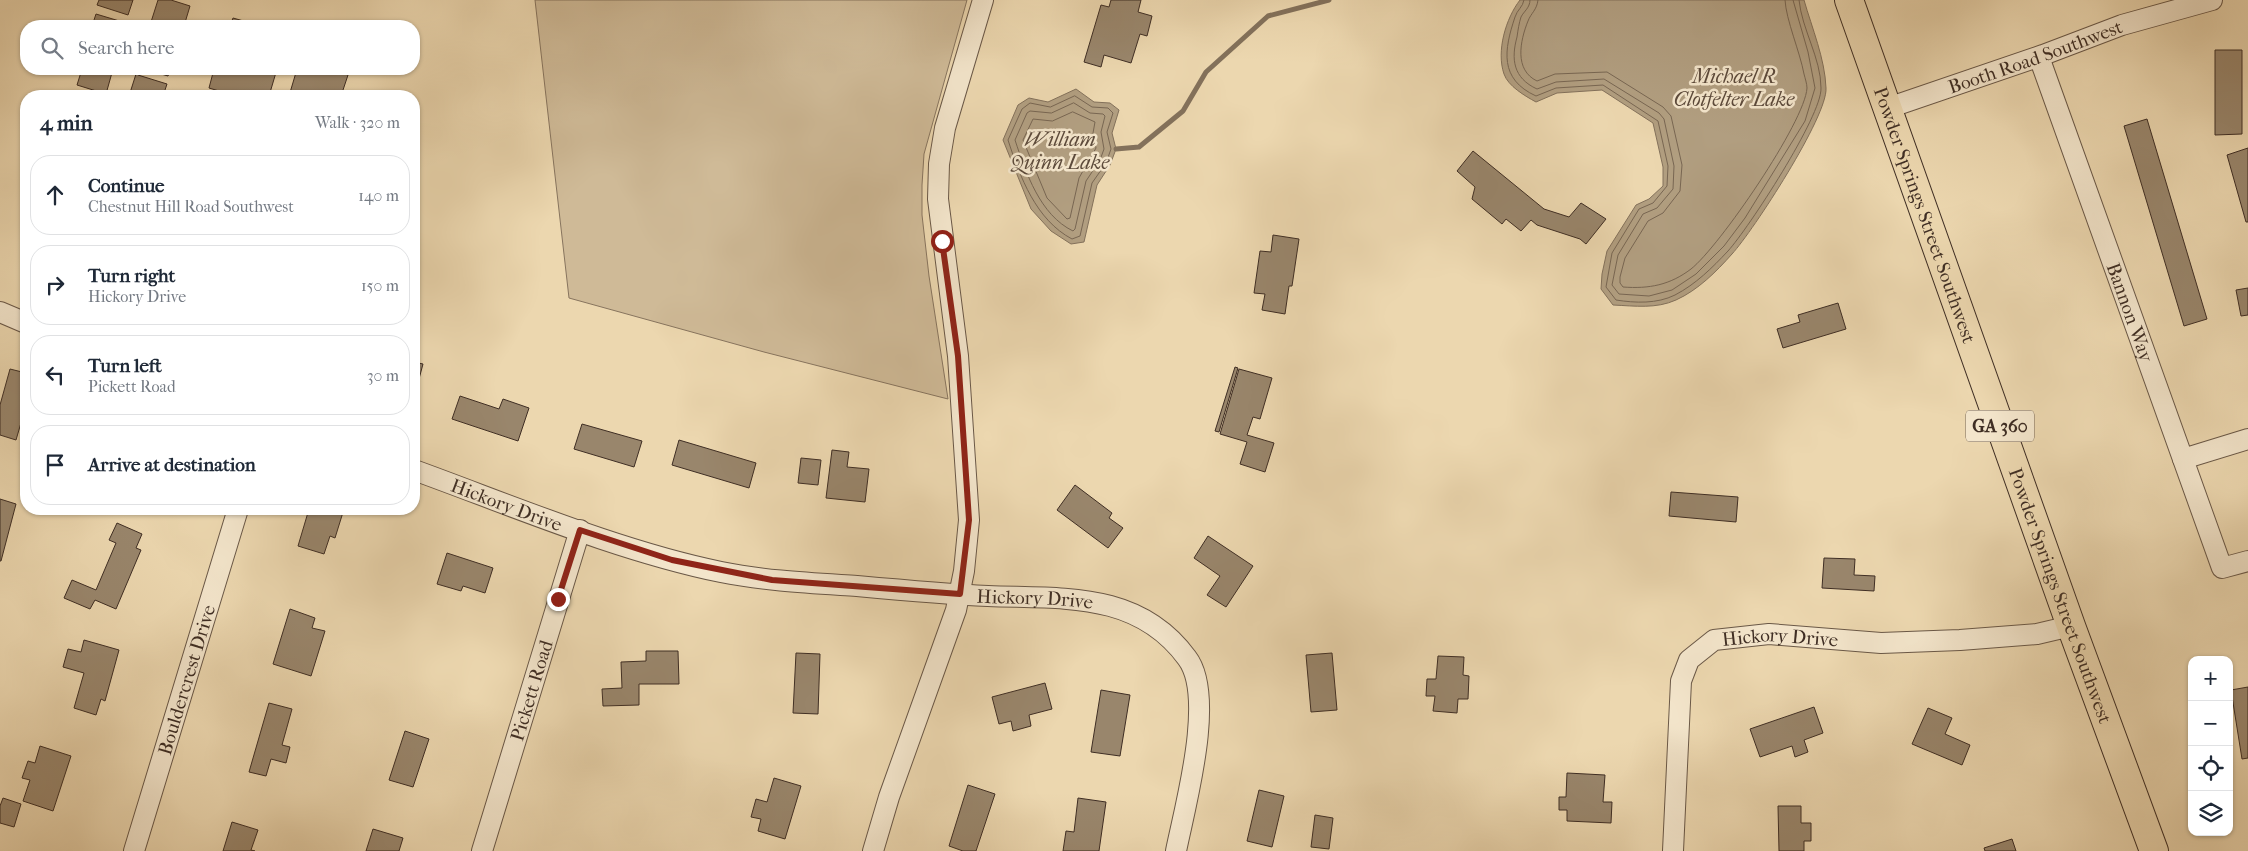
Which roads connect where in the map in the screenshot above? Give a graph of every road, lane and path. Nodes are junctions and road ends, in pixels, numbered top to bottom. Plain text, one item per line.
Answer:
1 (982, 0) edge
2 (1849, 0) edge
3 (2212, 0) edge
4 (2038, 57) junction
5 (1888, 108) junction
6 (0, 312) edge
7 (20, 320) edge
8 (2248, 439) edge
9 (2183, 459) junction
10 (420, 472) edge
11 (236, 515) edge
12 (580, 530) junction
13 (2248, 561) edge
14 (960, 594) junction
15 (2071, 626) junction
16 (134, 851) edge
17 (482, 851) edge
18 (873, 851) edge
19 (1176, 851) edge
20 (1673, 851) edge
21 (2154, 851) edge

1 - 14 street
2 - 5 main road, Powder Springs Street Southwest / GA 360
3 - 4 street, Booth Road Southwest
4 - 5 street, Booth Road Southwest
4 - 9 street, Bannon Way
5 - 15 main road, Powder Springs Street Southwest / GA 360
6 - 7 street
8 - 9 street
9 - 13 street, Bannon Way
10 - 12 street, Hickory Drive
11 - 16 street, Bouldercrest Drive
12 - 14 street, Hickory Drive
12 - 17 street, Pickett Road
14 - 18 street
14 - 19 street, Hickory Drive
15 - 20 street, Hickory Drive
15 - 21 main road, Powder Springs Street Southwest / GA 360

